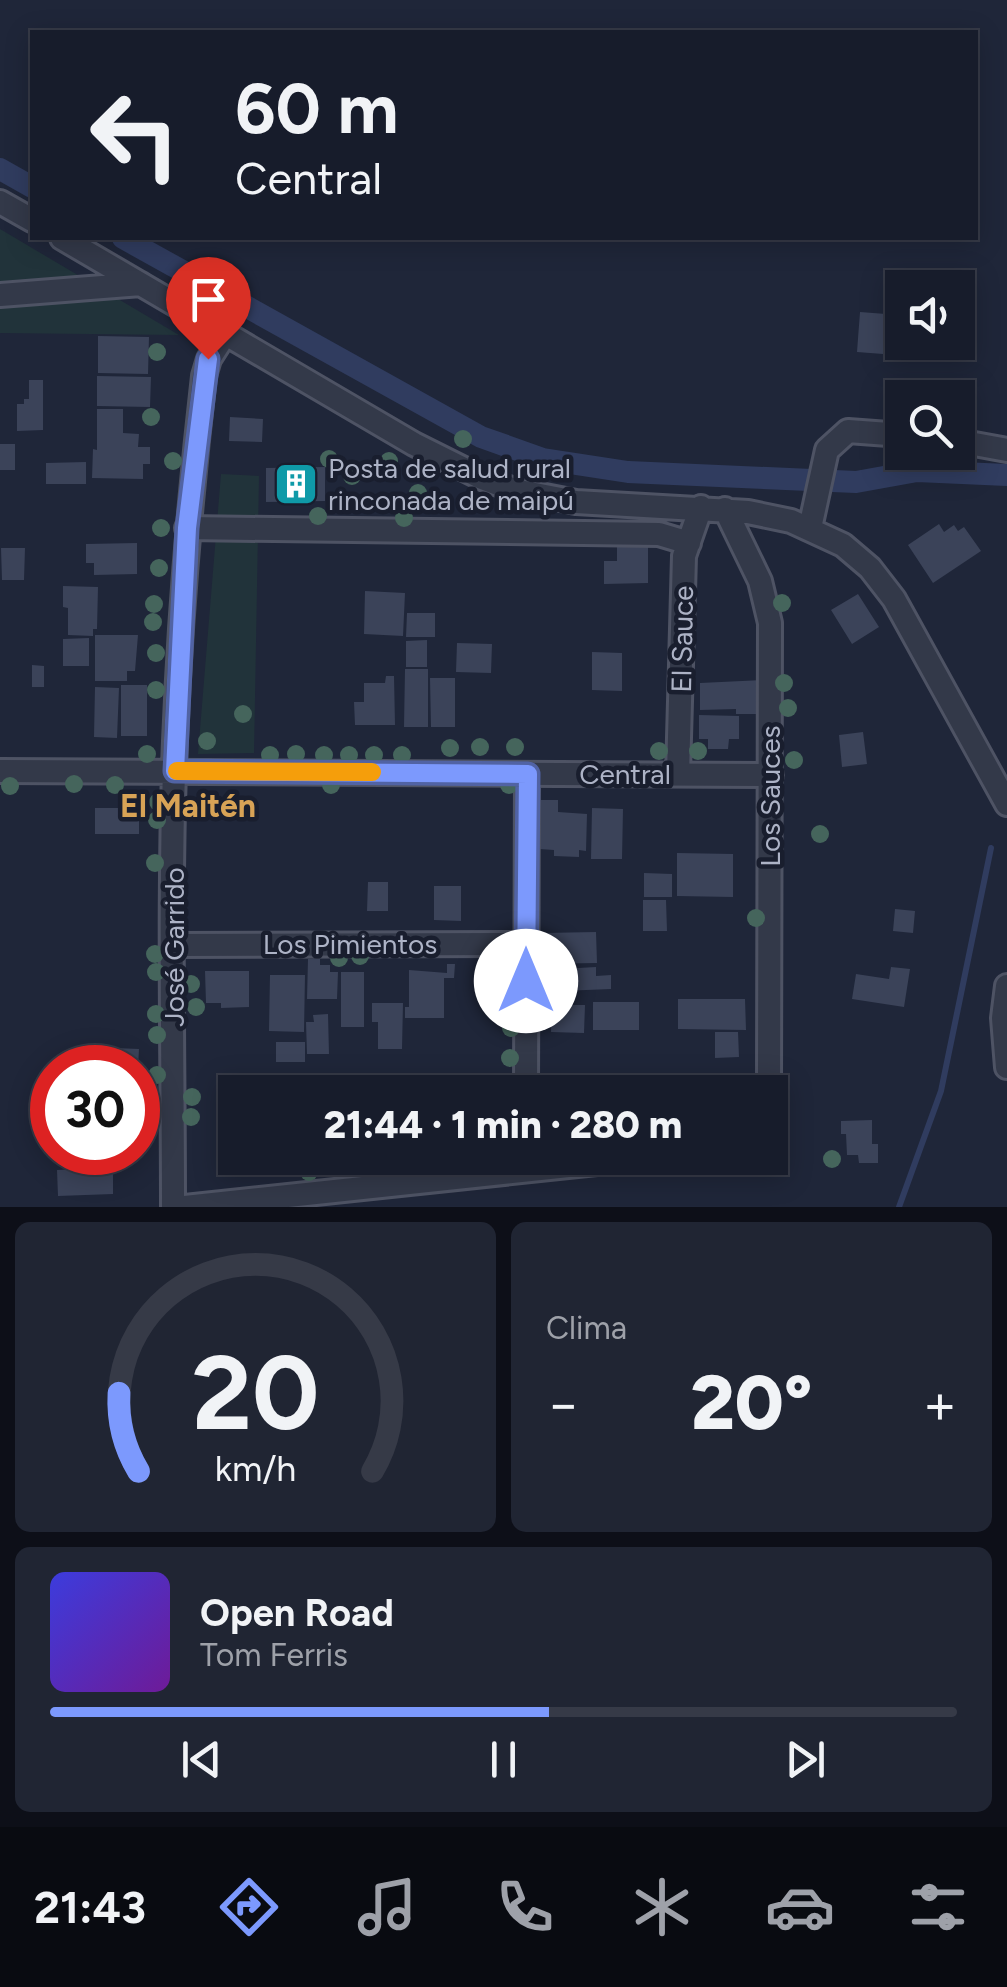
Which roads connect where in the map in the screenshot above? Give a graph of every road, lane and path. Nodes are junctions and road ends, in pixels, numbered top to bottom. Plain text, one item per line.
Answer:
1 (0, 202) edge
2 (30, 219) edge
3 (65, 240) edge
4 (141, 284) junction
5 (0, 295) edge
6 (225, 334) junction
7 (885, 434) edge
8 (975, 444) edge
9 (1007, 450) edge
10 (713, 508) junction
11 (187, 528) junction
12 (810, 528) junction
13 (689, 543) junction
14 (0, 771) edge
15 (175, 771) junction
16 (528, 774) junction
17 (678, 774) junction
18 (771, 774) junction
19 (1007, 804) edge
20 (527, 944) junction
21 (174, 945) junction
22 (1007, 986) edge
23 (1007, 1067) edge
24 (526, 1075) edge
25 (770, 1075) edge
26 (439, 1175) edge
27 (173, 1207) edge
28 (185, 1207) edge

1 - 2 street
3 - 4 street
4 - 5 street
4 - 6 street
6 - 10 street
6 - 11 street, José Garrido
7 - 12 street
8 - 9 street
10 - 12 street
10 - 13 street, El Sauce
10 - 18 street, Los Sauces
11 - 13 street
11 - 15 street, José Garrido
12 - 19 street
13 - 17 street, El Sauce
14 - 15 street, Central
15 - 16 street, Central
15 - 21 street, José Garrido
16 - 17 street, Central
16 - 20 street
17 - 18 street, Central
18 - 25 street, Los Sauces
20 - 21 street, Los Pimientos
20 - 24 street
21 - 27 street, José Garrido
22 - 23 street
26 - 28 street

